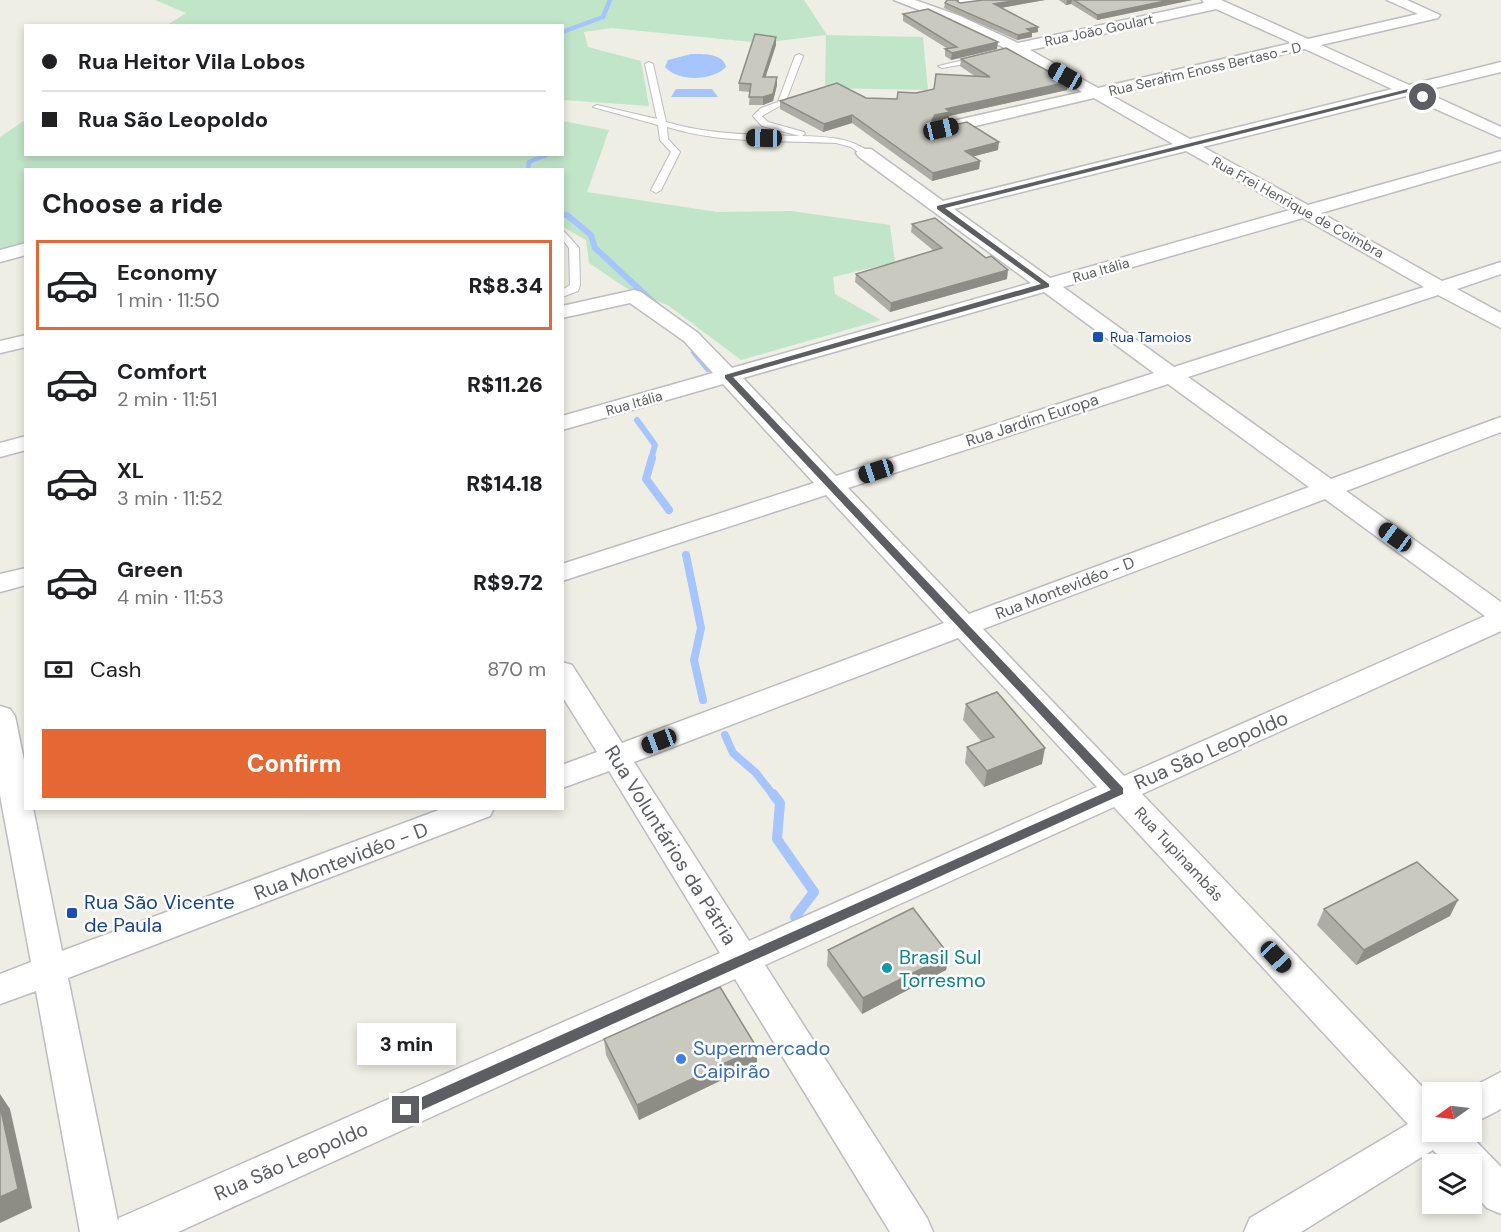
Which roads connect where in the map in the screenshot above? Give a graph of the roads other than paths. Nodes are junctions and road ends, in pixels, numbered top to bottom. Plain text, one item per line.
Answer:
1 (901, 0) edge
2 (1394, 0) edge
3 (1213, 2) edge
4 (1309, 45) junction
5 (1012, 50) junction
6 (799, 56) dead end
7 (986, 57) edge
8 (649, 64) dead end
9 (942, 66) dead end
10 (1501, 67) edge
11 (1408, 91) junction
12 (1096, 93) junction
13 (597, 107) dead end
14 (662, 123) junction
15 (941, 129) edge
16 (1501, 132) edge
17 (821, 139) junction
18 (1187, 145) junction
19 (865, 153) joint
20 (1501, 156) edge
21 (656, 190) dead end
22 (940, 207) junction
23 (1306, 212) junction
24 (564, 235) edge
25 (24, 250) edge
26 (0, 256) edge
27 (1501, 268) edge
28 (1047, 285) junction
29 (1440, 287) junction
30 (564, 293) edge
31 (564, 312) edge
32 (1501, 322) edge
33 (24, 341) edge
34 (0, 347) edge
35 (1171, 375) junction
36 (727, 376) junction
37 (564, 422) edge
38 (1501, 424) edge
39 (24, 444) edge
40 (0, 450) edge
41 (831, 486) junction
42 (1328, 489) junction
43 (564, 572) edge
44 (24, 577) edge
45 (0, 583) edge
46 (1501, 615) edge
47 (1501, 620) edge
48 (964, 626) junction
49 (564, 675) edge
50 (0, 716) edge
51 (11, 753) edge
52 (616, 757) junction
53 (564, 776) edge
54 (1119, 791) junction
55 (474, 810) edge
56 (743, 959) junction
57 (49, 970) junction
58 (0, 989) edge
59 (1501, 1089) edge
60 (1482, 1101) edge
61 (1422, 1112) edge
62 (1422, 1136) edge
63 (1450, 1142) edge
64 (1501, 1195) edge
65 (100, 1232) edge
66 (133, 1232) edge
67 (913, 1232) edge
68 (1264, 1232) edge

1 - 5 street, Rua Frei Henrique de Coimbra
2 - 4 street, Rua Serafim Enoss Bertaso - D
3 - 4 street
3 - 5 street, Rua João Goulart
4 - 11 street
4 - 12 street, Rua Serafim Enoss Bertaso - D
5 - 12 street, Rua Frei Henrique de Coimbra
6 - 17 lane
7 - 9 lane
8 - 14 lane
10 - 11 street
11 - 16 street
11 - 18 street
12 - 15 street, Rua Serafim Enoss Bertaso - D
12 - 18 street, Rua Frei Henrique de Coimbra
13 - 14 lane
14 - 17 lane
14 - 21 lane
17 - 19 lane
18 - 22 street
18 - 23 street, Rua Frei Henrique de Coimbra
19 - 22 street
20 - 23 street, Rua Itália
22 - 28 street
23 - 28 street, Rua Itália
23 - 29 street, Rua Frei Henrique de Coimbra
24 - 30 lane
25 - 26 street
27 - 29 street, Rua Jardim Europa
28 - 35 street
28 - 36 street, Rua Itália
29 - 32 street, Rua Frei Henrique de Coimbra
29 - 35 street, Rua Jardim Europa
31 - 36 street, Rua Tupinambás
33 - 34 street
35 - 41 street, Rua Jardim Europa
35 - 42 street
36 - 37 street, Rua Itália
36 - 41 street, Rua Tupinambás
38 - 42 street, Rua Montevidéo - D
39 - 40 street
41 - 43 street, Rua Jardim Europa
41 - 48 street, Rua Tupinambás
42 - 46 street
42 - 48 street, Rua Montevidéo - D
44 - 45 street
47 - 54 street, Rua São Leopoldo
48 - 52 street, Rua Montevidéo - D
48 - 54 street, Rua Tupinambás
49 - 52 street, Rua Voluntários da Pátria
50 - 51 street
51 - 57 street
52 - 53 street, Rua Montevidéo - D
52 - 56 street, Rua Voluntários da Pátria
54 - 56 street, Rua São Leopoldo
54 - 61 street, Rua Tupinambás
55 - 57 street, Rua Montevidéo - D
56 - 66 street, Rua São Leopoldo
56 - 67 street, Rua Voluntários da Pátria
57 - 58 street, Rua Montevidéo - D
57 - 65 street
59 - 60 street
62 - 68 street
63 - 64 street

